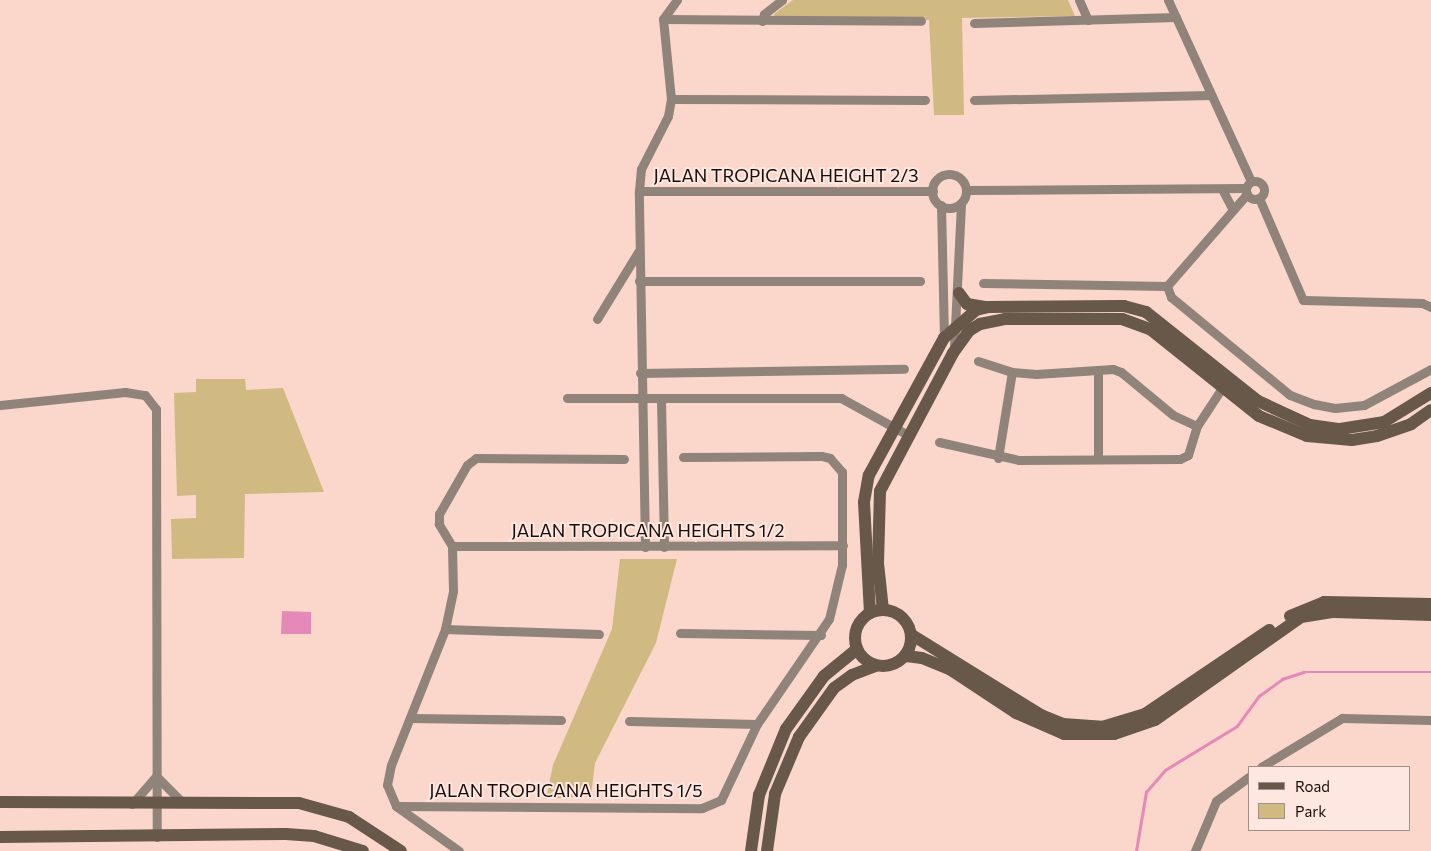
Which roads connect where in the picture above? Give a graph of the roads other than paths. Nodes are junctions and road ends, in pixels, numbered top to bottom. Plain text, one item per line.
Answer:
1 (677, 0) edge
2 (782, 0) edge
3 (1079, 0) edge
4 (1168, 0) edge
5 (1176, 17) junction
6 (663, 19) junction
7 (1088, 20) junction
8 (762, 21) junction
9 (921, 21) dead end
10 (974, 23) dead end
11 (1211, 95) junction
12 (671, 99) junction
13 (925, 100) dead end
14 (974, 100) dead end
15 (1248, 188) junction
16 (966, 190) junction
17 (639, 191) junction
18 (933, 191) junction
19 (1223, 191) junction
20 (1259, 198) junction
21 (960, 203) junction
22 (941, 205) junction
23 (1232, 210) junction
24 (638, 252) junction
25 (639, 280) junction
26 (920, 281) dead end
27 (984, 283) dead end
28 (1167, 286) junction
29 (959, 293) junction
30 (988, 307) junction
31 (1431, 307) edge
32 (597, 319) dead end
33 (958, 323) junction
34 (944, 338) junction
35 (953, 353) junction
36 (978, 361) dead end
37 (904, 369) dead end
38 (1431, 369) edge
39 (1098, 370) junction
40 (1012, 372) junction
41 (640, 373) junction
42 (1222, 388) junction
43 (1431, 394) edge
44 (566, 398) dead end
45 (645, 400) junction
46 (661, 400) junction
47 (0, 405) edge
48 (1431, 410) edge
49 (1197, 426) junction
50 (896, 429) junction
51 (908, 435) junction
52 (939, 442) dead end
53 (645, 455) junction
54 (662, 456) junction
55 (683, 457) dead end
56 (998, 458) junction
57 (624, 459) dead end
58 (1098, 459) junction
59 (452, 546) junction
60 (843, 546) junction
61 (645, 547) junction
62 (664, 547) junction
63 (1431, 604) edge
64 (883, 610) junction
65 (870, 613) junction
66 (1431, 616) edge
67 (445, 629) junction
68 (680, 633) dead end
69 (599, 634) dead end
70 (821, 635) junction
71 (912, 635) junction
72 (857, 649) junction
73 (906, 656) junction
74 (876, 666) junction
75 (411, 718) junction
76 (561, 720) dead end
77 (1431, 720) edge
78 (629, 721) dead end
79 (757, 724) junction
80 (1263, 766) edge
81 (156, 776) junction
82 (1248, 777) edge
83 (0, 802) edge
84 (183, 803) junction
85 (157, 804) junction
86 (132, 805) junction
87 (396, 806) junction
88 (425, 807) junction
89 (417, 822) junction
90 (0, 837) edge
91 (157, 837) junction
92 (363, 851) edge
93 (401, 851) edge
94 (459, 851) edge
95 (751, 851) edge
96 (767, 851) edge
97 (1196, 851) edge

1 - 6 street
2 - 8 street
3 - 7 street
4 - 5 street
5 - 7 street
5 - 11 street
6 - 8 street
6 - 12 street
7 - 10 street
8 - 9 street
11 - 14 street
11 - 15 street
12 - 13 street
12 - 17 street
15 - 19 street
15 - 20 street
15 - 20 street
15 - 23 street
16 - 18 street
16 - 19 street
16 - 21 street
17 - 18 street, JALAN TROPICANA HEIGHT 2/3
17 - 24 street
18 - 22 street
19 - 23 street
20 - 31 street
21 - 22 street
21 - 29 street
22 - 34 street
23 - 28 street
24 - 25 street
24 - 32 street
25 - 26 street
25 - 41 street
27 - 28 street
28 - 38 street
29 - 30 street
29 - 33 street
30 - 33 street
30 - 43 street
33 - 34 street
33 - 35 street
34 - 50 street
35 - 42 street
35 - 51 street
36 - 40 street
37 - 41 street
39 - 40 street
39 - 49 street
39 - 58 street
40 - 56 street
41 - 45 street
42 - 48 street
42 - 49 street
44 - 45 street
45 - 46 street
45 - 53 street
46 - 50 street
46 - 54 street
47 - 81 street
49 - 58 street
50 - 51 street
50 - 65 street
51 - 64 street
52 - 56 street
53 - 54 street
53 - 61 street
54 - 62 street
55 - 60 street, JALAN TROPICANA HEIGHTS 1/5
56 - 58 street
57 - 59 street
59 - 61 street, JALAN TROPICANA HEIGHTS 1/2
59 - 67 street
60 - 62 street, JALAN TROPICANA HEIGHTS 1/2
60 - 70 street, JALAN TROPICANA HEIGHTS 1/5
61 - 62 street, JALAN TROPICANA HEIGHTS 1/2
63 - 71 street
64 - 65 street
64 - 71 street
65 - 72 street
66 - 73 street
67 - 69 street
67 - 75 street
68 - 70 street
70 - 79 street, JALAN TROPICANA HEIGHTS 1/5
71 - 73 street
72 - 74 street
72 - 95 street
73 - 74 street
74 - 96 street
75 - 76 street
75 - 87 street
77 - 80 street
78 - 79 street
79 - 88 street, JALAN TROPICANA HEIGHTS 1/5
81 - 84 street
81 - 85 street
81 - 86 street
82 - 97 street
83 - 86 street
84 - 85 street
84 - 93 street
85 - 86 street
85 - 91 street
87 - 88 street, JALAN TROPICANA HEIGHTS 1/5
87 - 89 street
88 - 89 street
89 - 94 street
90 - 91 street
91 - 92 street

